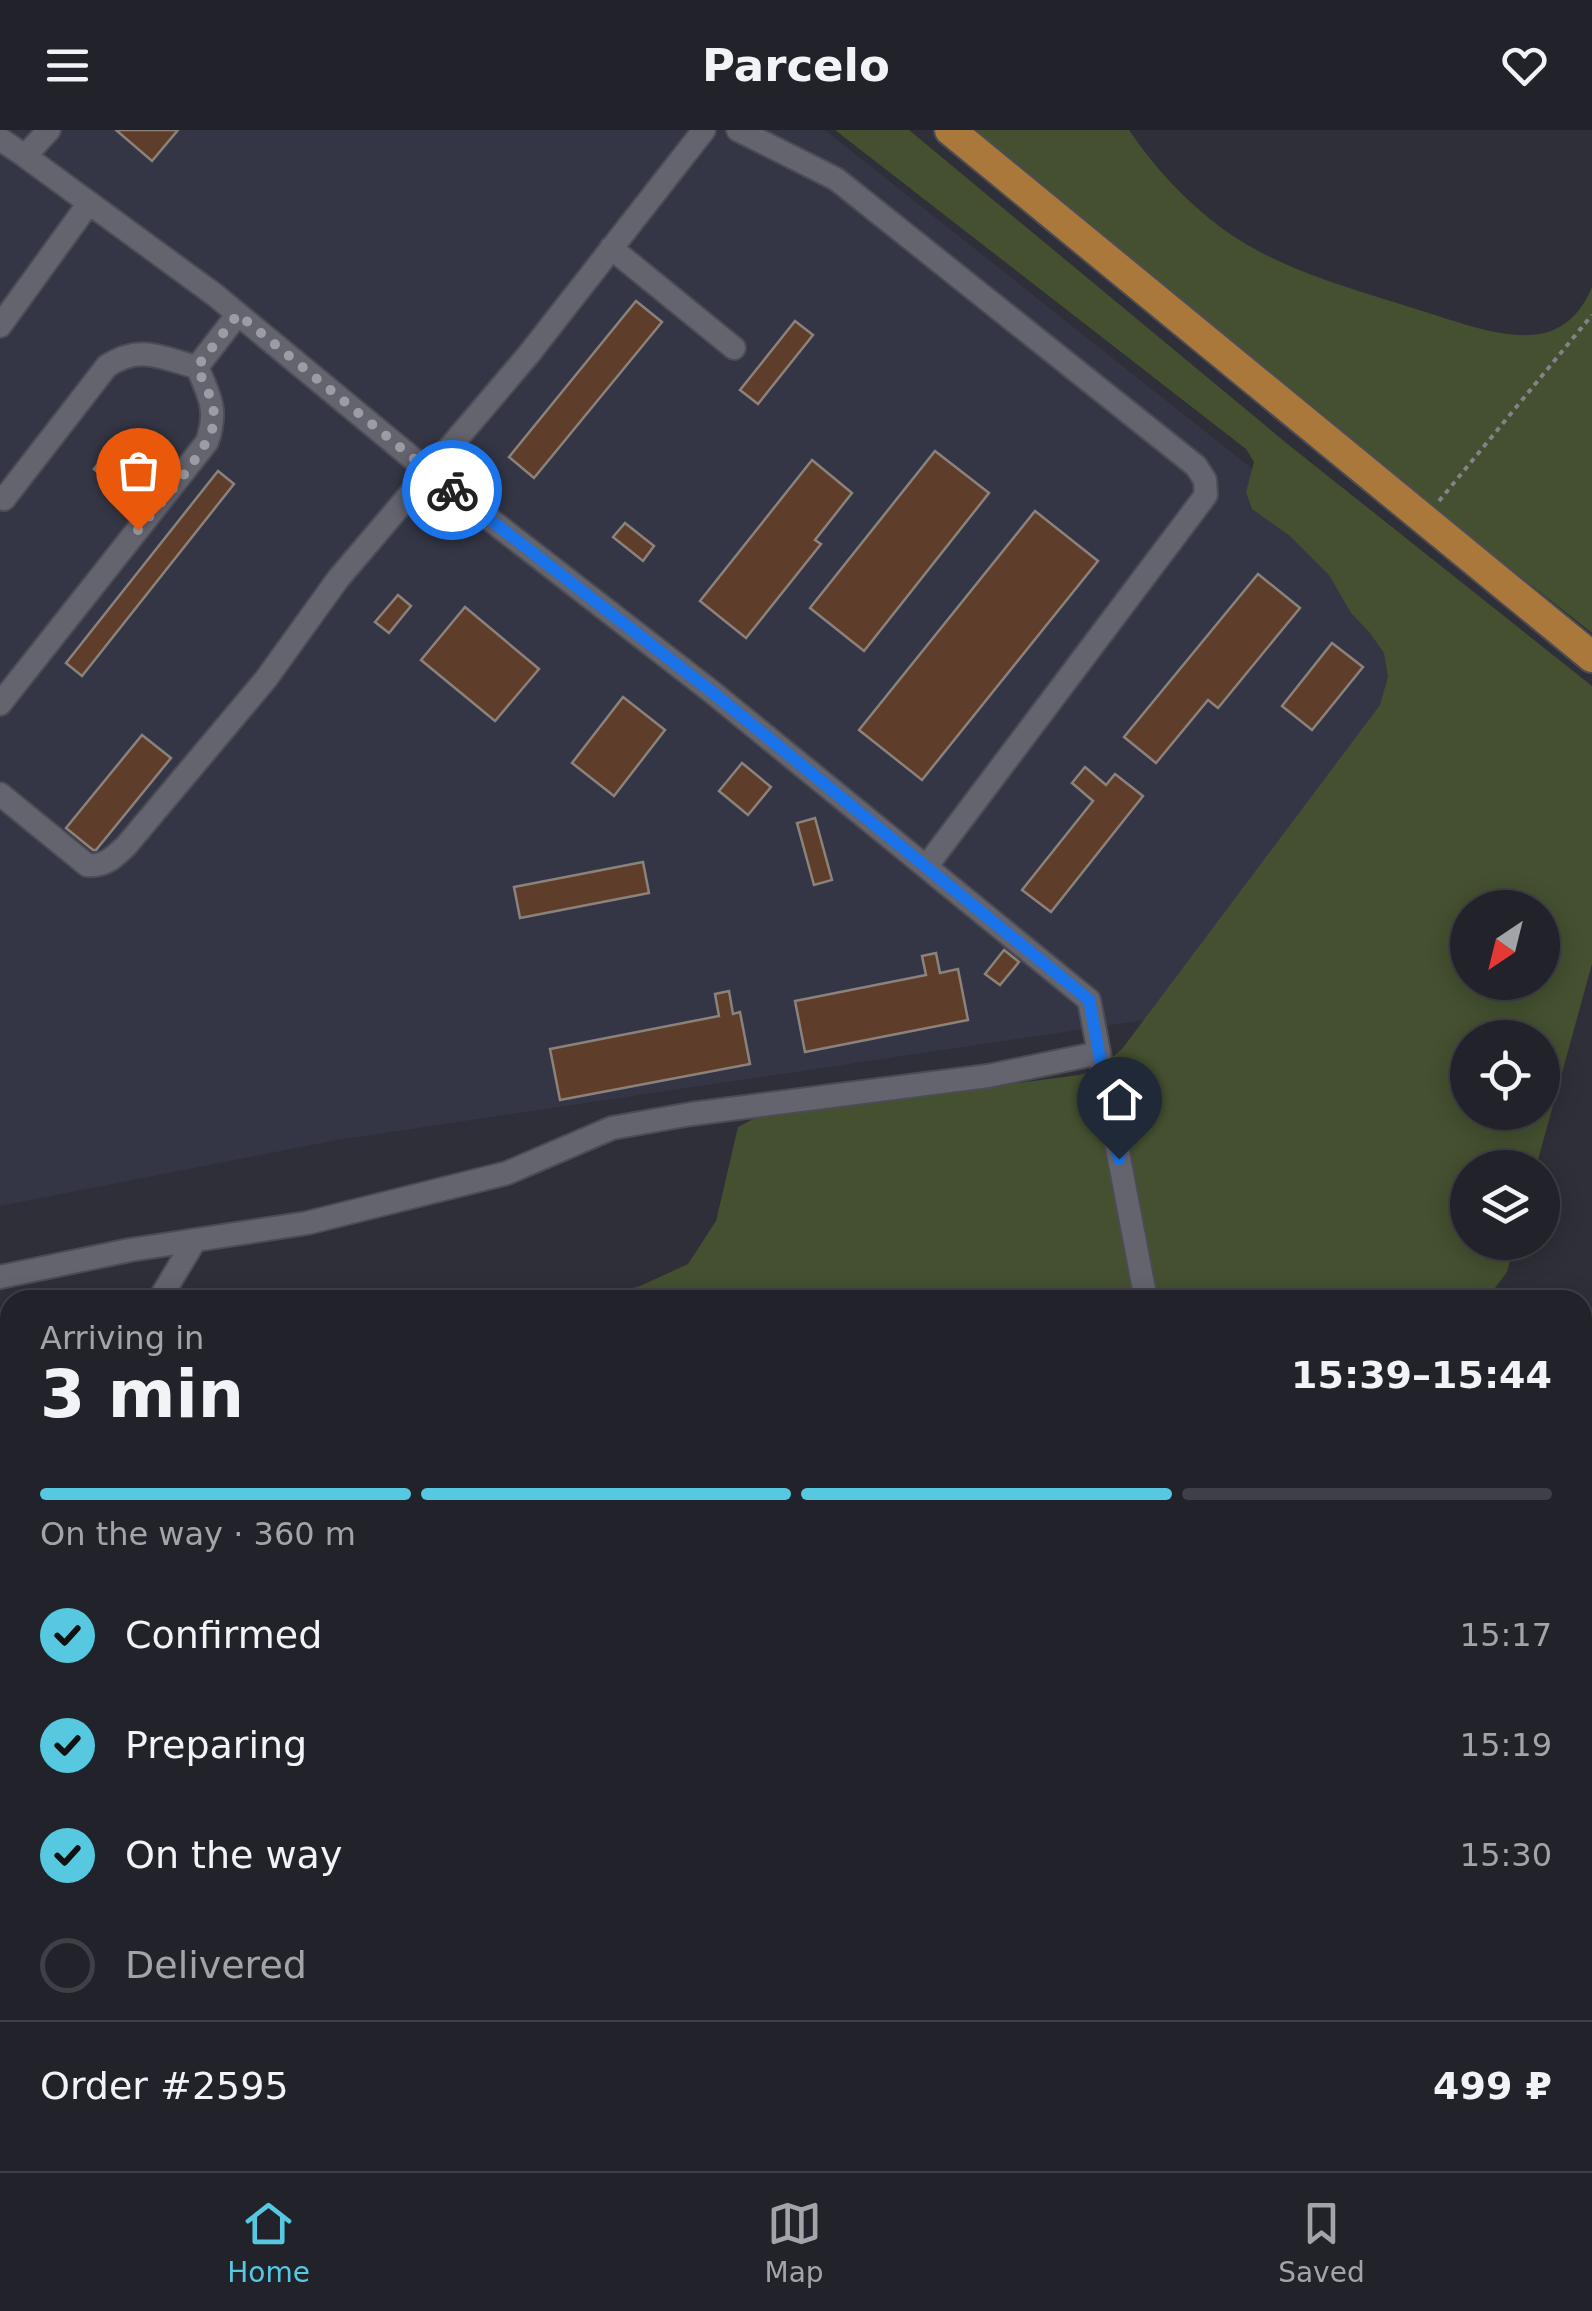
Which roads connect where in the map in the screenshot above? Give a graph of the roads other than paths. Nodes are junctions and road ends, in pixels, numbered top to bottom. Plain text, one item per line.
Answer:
1 (48, 130) edge
2 (704, 130) edge
3 (738, 130) edge
4 (950, 130) edge
5 (0, 139) edge
6 (25, 156) junction
7 (89, 203) junction
8 (611, 248) junction
9 (238, 314) junction
10 (0, 326) edge
11 (734, 348) dead end
12 (197, 367) junction
13 (429, 472) junction
14 (0, 496) edge
15 (1592, 657) edge
16 (0, 704) edge
17 (0, 794) edge
18 (926, 867) junction
19 (1099, 1053) junction
20 (195, 1240) junction
21 (0, 1277) edge
22 (166, 1290) edge
23 (1144, 1290) edge

1 - 6 street
2 - 8 street
3 - 18 street
4 - 15 main road
5 - 6 street
6 - 7 street
7 - 9 street
7 - 10 street
8 - 11 street
8 - 13 street
9 - 12 street
9 - 13 street
12 - 14 street
12 - 16 street
13 - 17 street
13 - 18 street
18 - 19 street
19 - 20 street
19 - 23 street
20 - 21 street
20 - 22 street

